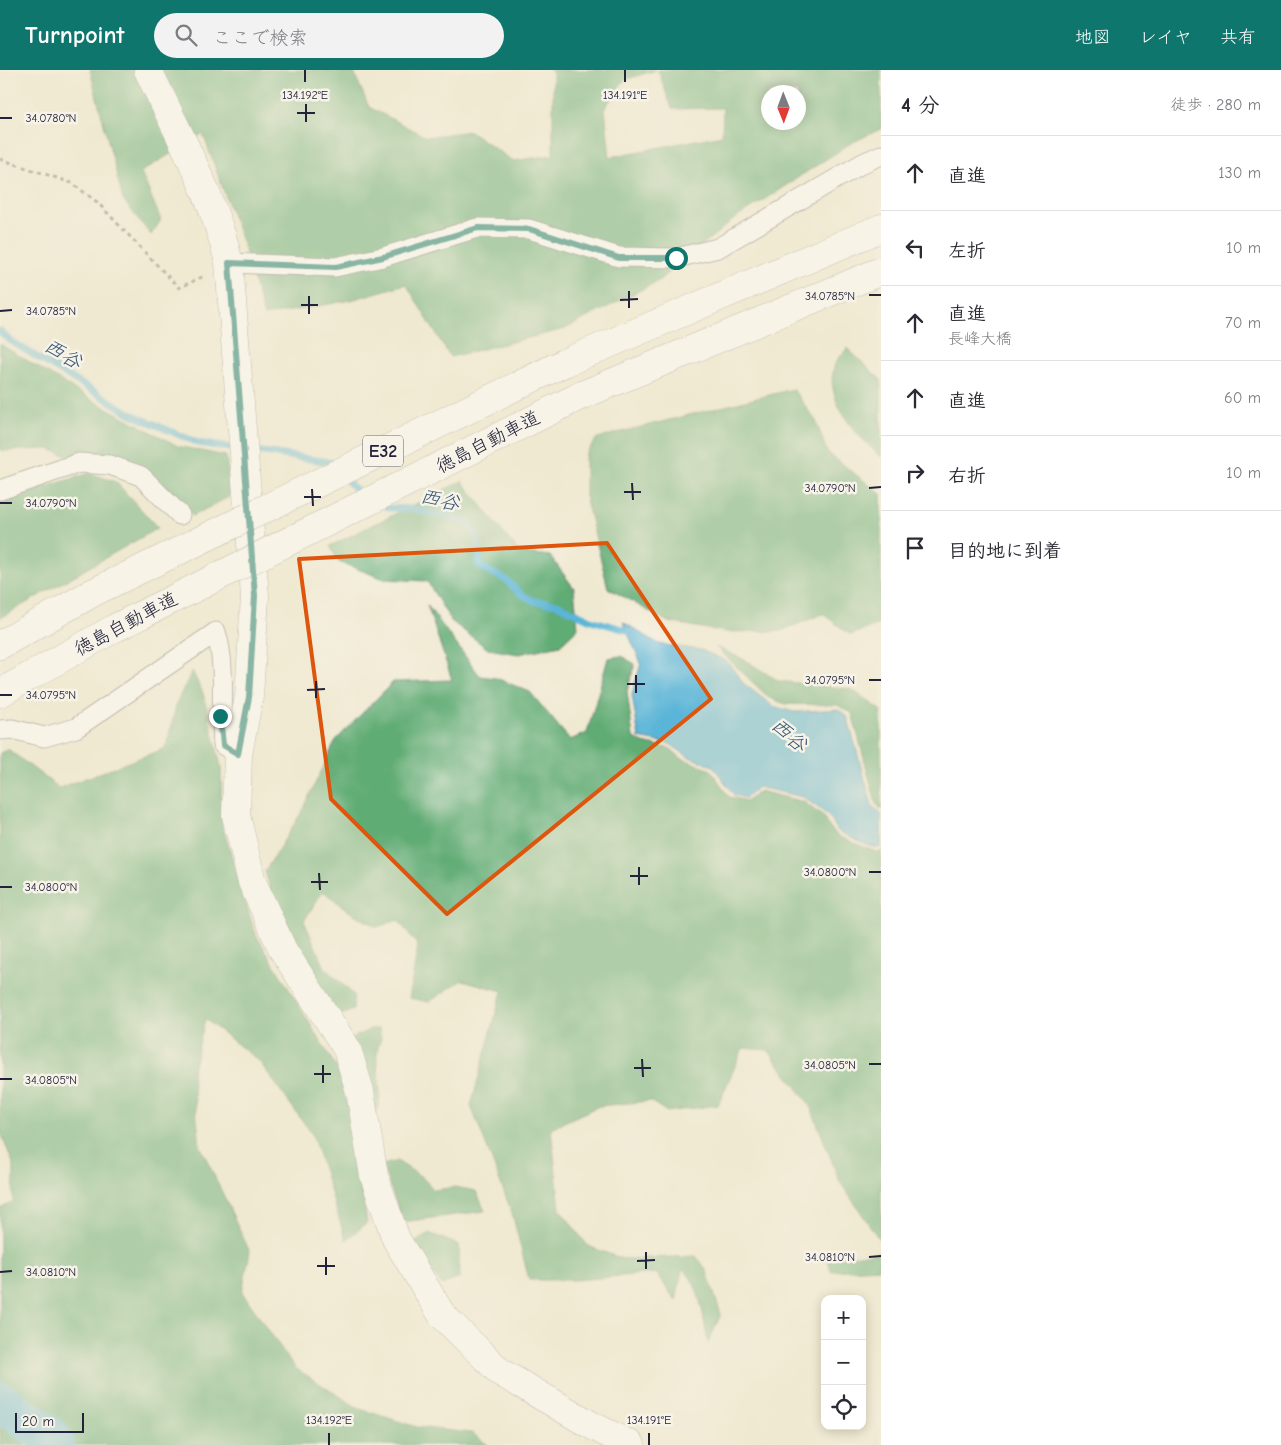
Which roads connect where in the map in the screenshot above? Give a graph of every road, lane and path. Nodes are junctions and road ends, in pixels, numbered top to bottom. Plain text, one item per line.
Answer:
1 (148, 70) edge
2 (881, 155) edge
3 (0, 159) edge
4 (881, 228) edge
5 (229, 263) junction
6 (881, 271) edge
7 (0, 490) edge
8 (180, 515) dead end
9 (0, 645) edge
10 (6, 690) edge
11 (0, 730) edge
12 (238, 754) junction
13 (631, 1445) edge

1 - 5 main road
2 - 5 street
3 - 5 path
4 - 9 main road, 徳島自動車道 / E32, bridge
5 - 12 main road
6 - 10 main road, 徳島自動車道 / E32, bridge
7 - 8 street
11 - 12 street
12 - 13 main road

